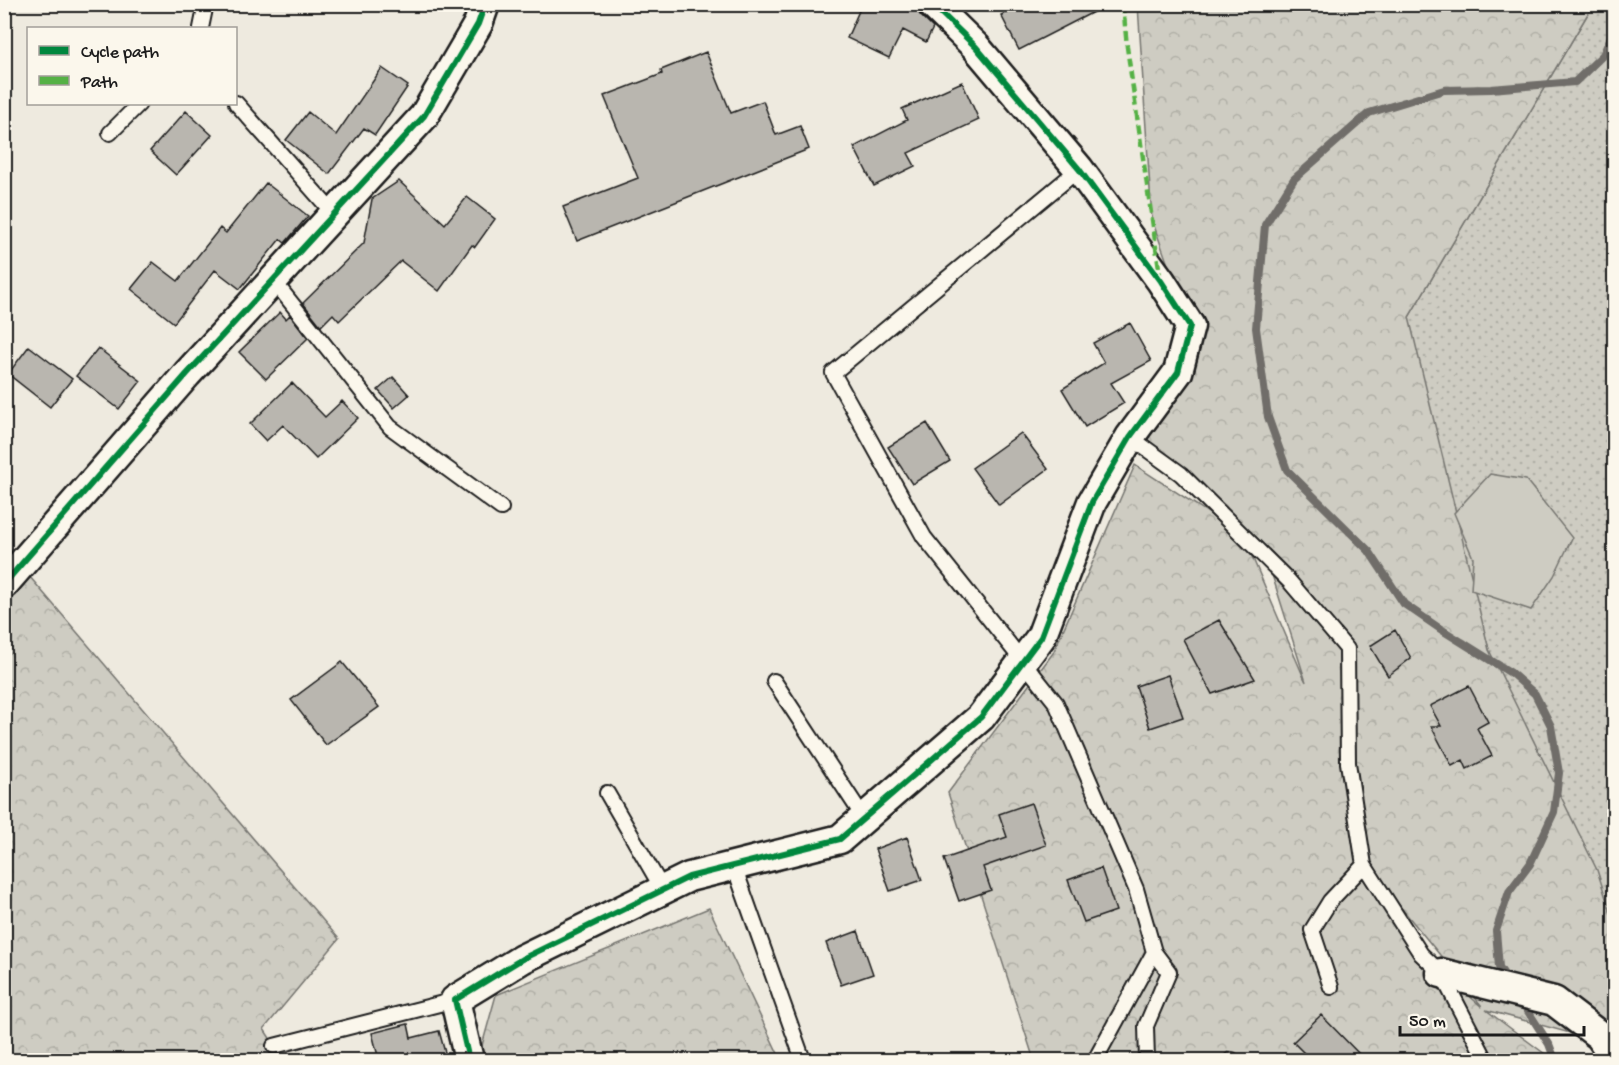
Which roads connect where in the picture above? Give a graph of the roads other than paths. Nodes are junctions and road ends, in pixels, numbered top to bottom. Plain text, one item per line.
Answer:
1 (206, 4) edge
2 (485, 4) edge
3 (932, 4) edge
4 (201, 27) edge
5 (237, 104) edge
6 (138, 105) edge
7 (110, 133) dead end
8 (1078, 169) junction
9 (333, 214) junction
10 (273, 280) junction
11 (1130, 437) junction
12 (501, 508) dead end
13 (4, 584) edge
14 (1023, 660) junction
15 (774, 681) dead end
16 (607, 793) dead end
17 (864, 818) junction
18 (734, 866) junction
19 (1364, 866) junction
20 (663, 890) junction
21 (1154, 952) junction
22 (1441, 973) junction
23 (1331, 987) dead end
24 (455, 1000) junction
25 (274, 1046) dead end
26 (1614, 1058) edge
27 (470, 1060) edge
28 (803, 1060) edge
29 (1095, 1060) edge
30 (1147, 1060) edge
31 (1486, 1060) edge

1 - 4 lane
2 - 9 street
3 - 8 street
5 - 9 lane
6 - 7 lane
8 - 11 street
8 - 14 lane
9 - 10 street
10 - 12 lane
10 - 13 street
11 - 14 street
11 - 19 lane
14 - 17 street
14 - 21 lane
15 - 17 lane
16 - 20 lane
17 - 18 street
18 - 20 street
18 - 28 lane
19 - 22 lane
19 - 23 lane
20 - 24 street
21 - 29 lane
21 - 30 lane
22 - 26 street
22 - 31 lane
24 - 25 lane
24 - 27 street

